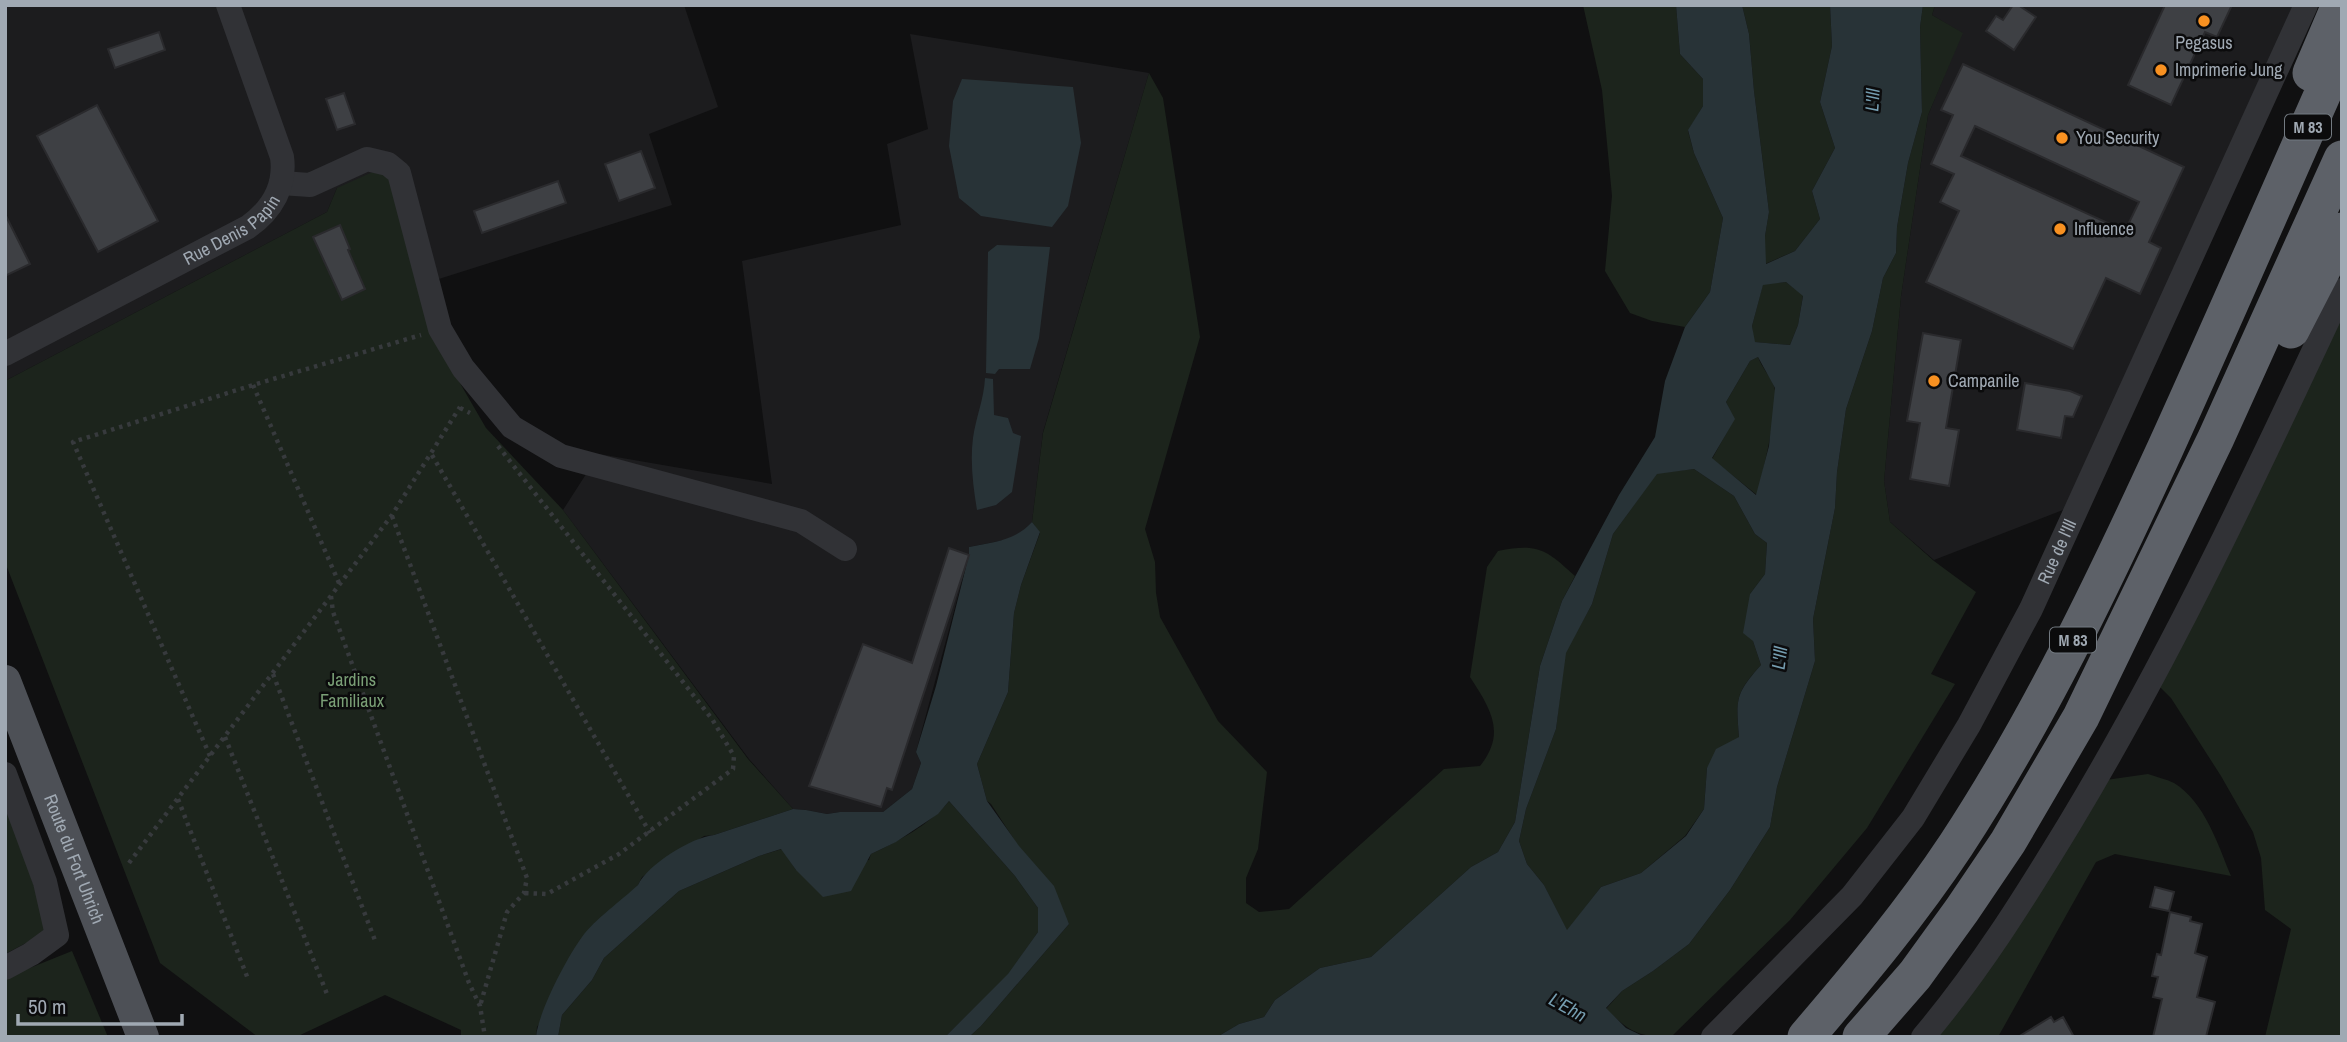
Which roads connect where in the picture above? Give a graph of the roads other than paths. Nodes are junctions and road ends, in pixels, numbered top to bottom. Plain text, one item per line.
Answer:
1 (228, 5) edge
2 (2306, 5) edge
3 (2340, 5) edge
4 (2342, 50) edge
5 (2342, 159) edge
6 (281, 183) junction
7 (2274, 204) junction
8 (2342, 231) edge
9 (2342, 290) edge
10 (5, 355) edge
11 (2216, 438) junction
12 (845, 549) dead end
13 (5, 681) edge
14 (5, 774) edge
15 (5, 968) edge
16 (1719, 1031) edge
17 (143, 1037) edge
18 (1806, 1037) edge
19 (1861, 1037) edge
20 (1923, 1037) edge

1 - 6 street, Rue Denis Papin
2 - 16 street, Rue de l'Ill
3 - 7 highway
4 - 7 highway, M 83
5 - 11 highway, M 83
6 - 10 street, Rue Denis Papin
6 - 12 street
7 - 18 highway, M 83
8 - 11 highway
9 - 20 street
11 - 19 highway, M 83
13 - 17 main road, Route du Fort Uhrich
14 - 15 street

